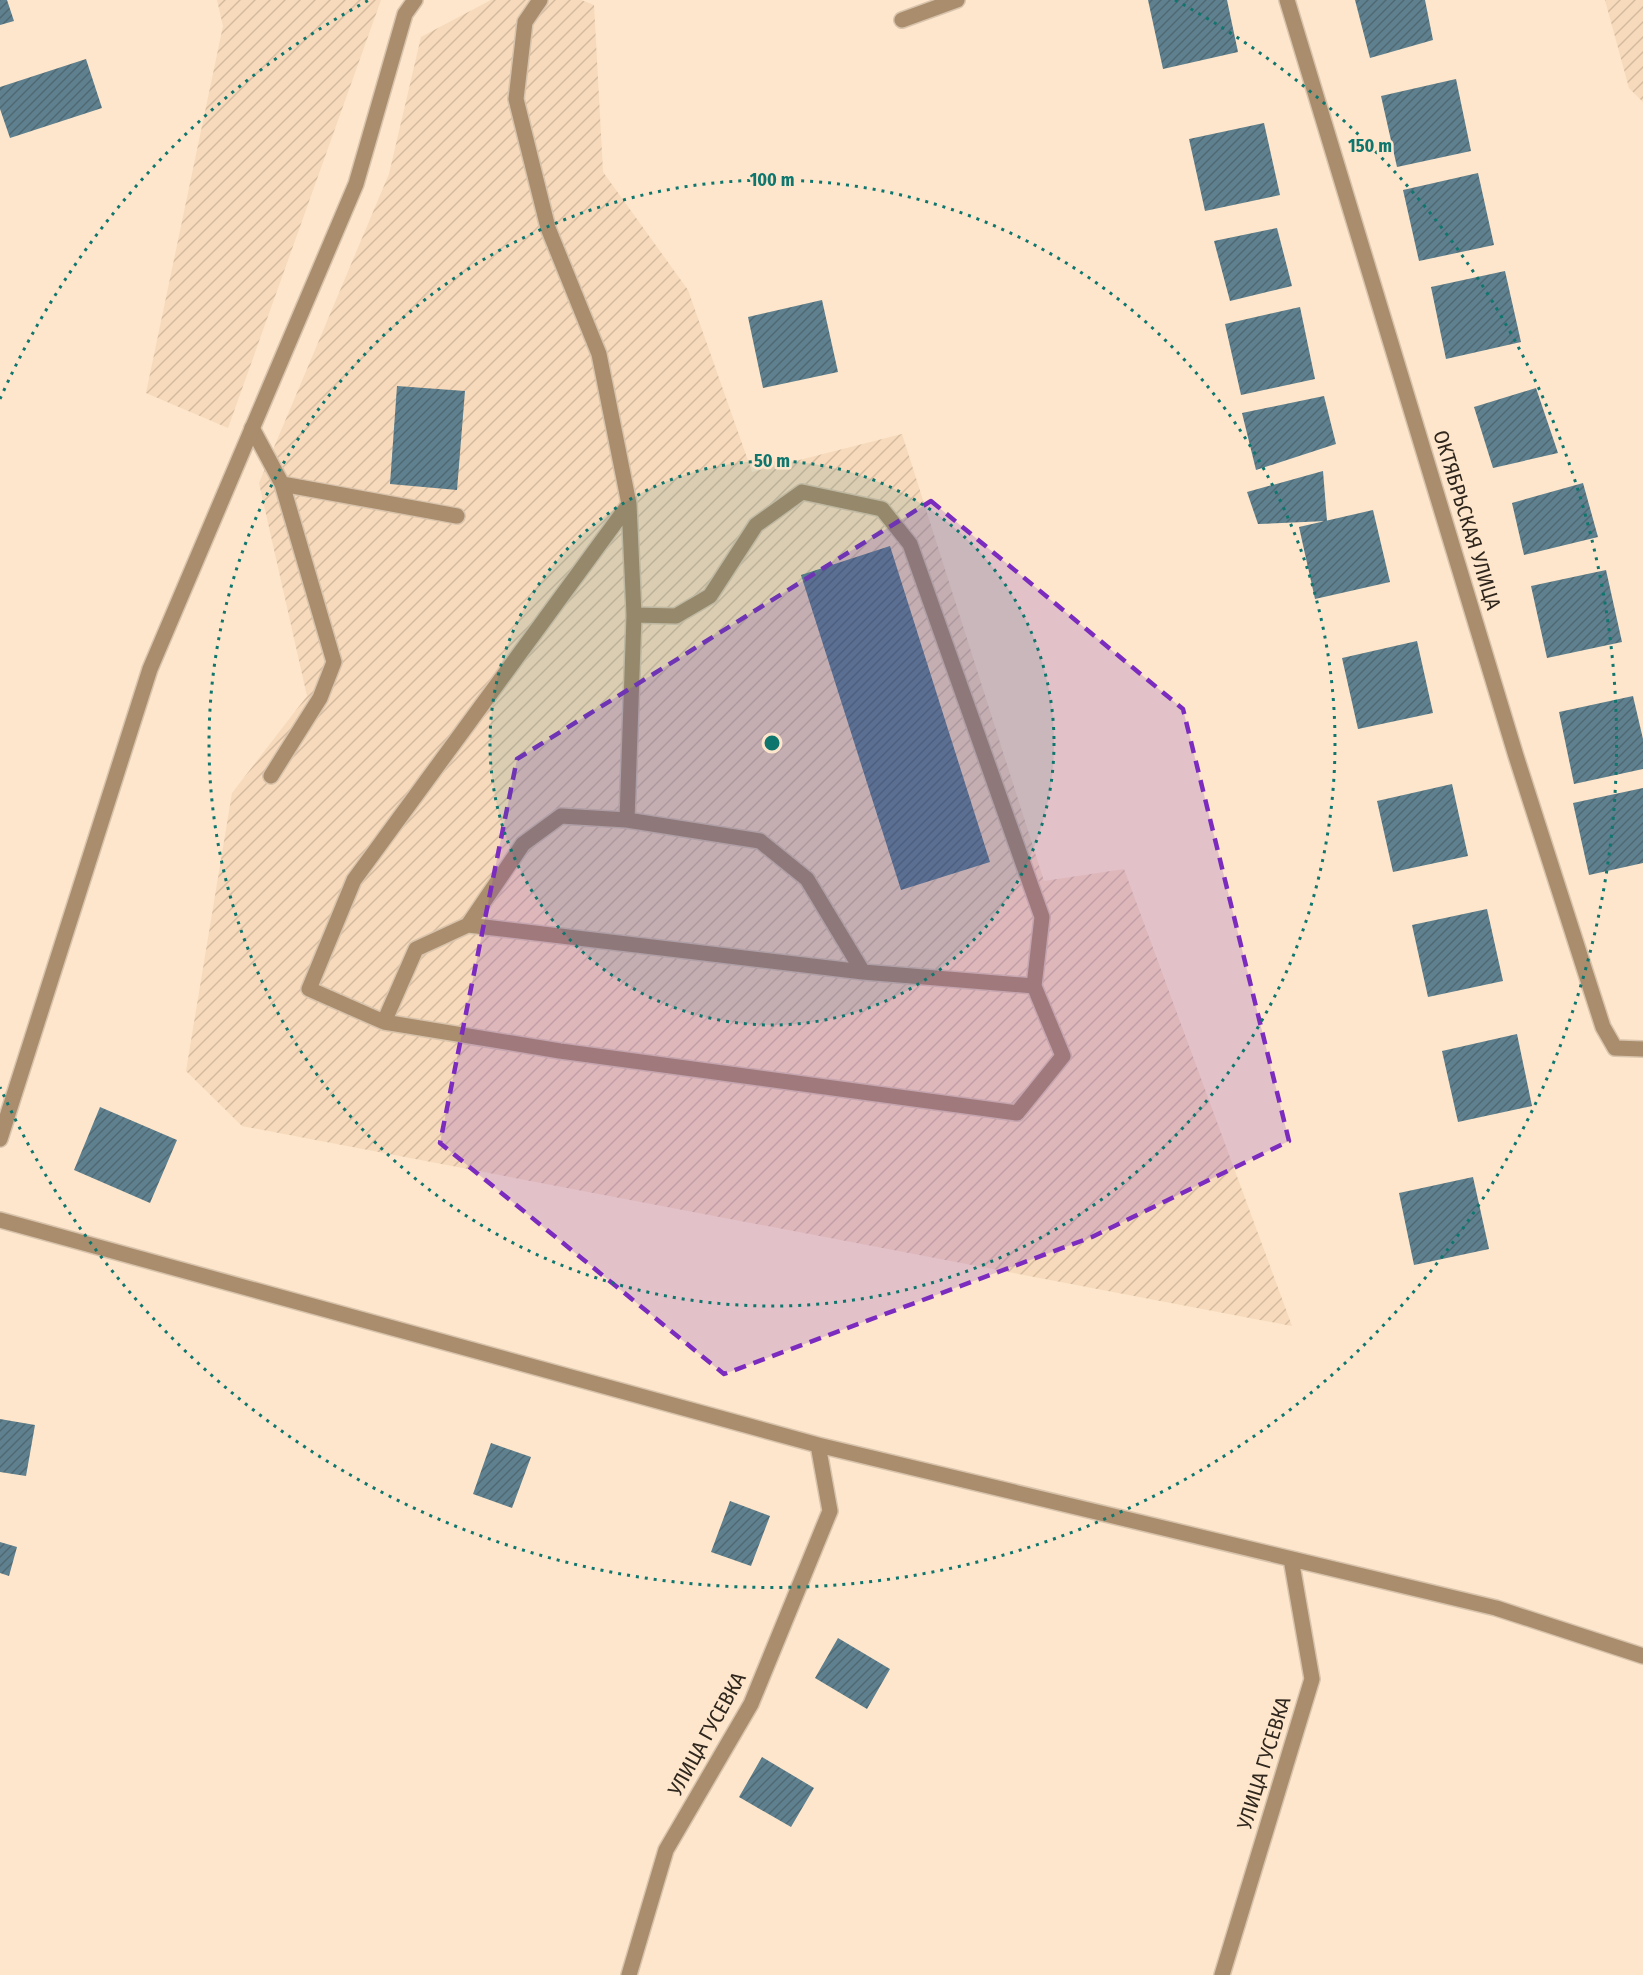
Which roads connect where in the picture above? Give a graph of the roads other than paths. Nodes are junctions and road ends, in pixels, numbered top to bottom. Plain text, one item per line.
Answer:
1 (416, 0) edge
2 (540, 0) edge
3 (957, 0) edge
4 (1287, 0) edge
5 (902, 20) dead end
6 (252, 428) junction
7 (282, 484) junction
8 (629, 504) junction
9 (457, 516) dead end
10 (634, 615) junction
11 (271, 776) dead end
12 (627, 820) junction
13 (468, 925) junction
14 (863, 972) junction
15 (1034, 986) junction
16 (384, 1022) junction
17 (1643, 1049) edge
18 (0, 1139) edge
19 (0, 1220) edge
20 (818, 1445) junction
21 (1291, 1559) junction
22 (1643, 1656) edge
23 (629, 1975) edge
24 (1222, 1975) edge

1 - 6 street
2 - 8 street
3 - 5 street
4 - 17 street, ОКТЯБРЬСКАЯ УЛИЦА
6 - 7 street
6 - 18 street
7 - 9 street
7 - 11 street
8 - 10 street
8 - 16 street
10 - 12 street
10 - 15 street
12 - 13 street
12 - 14 street
13 - 14 street
13 - 16 street
14 - 15 street
15 - 16 street
19 - 20 street
20 - 21 street
20 - 23 street, УЛИЦА ГУСЕВКА
21 - 22 street
21 - 24 street, УЛИЦА ГУСЕВКА

